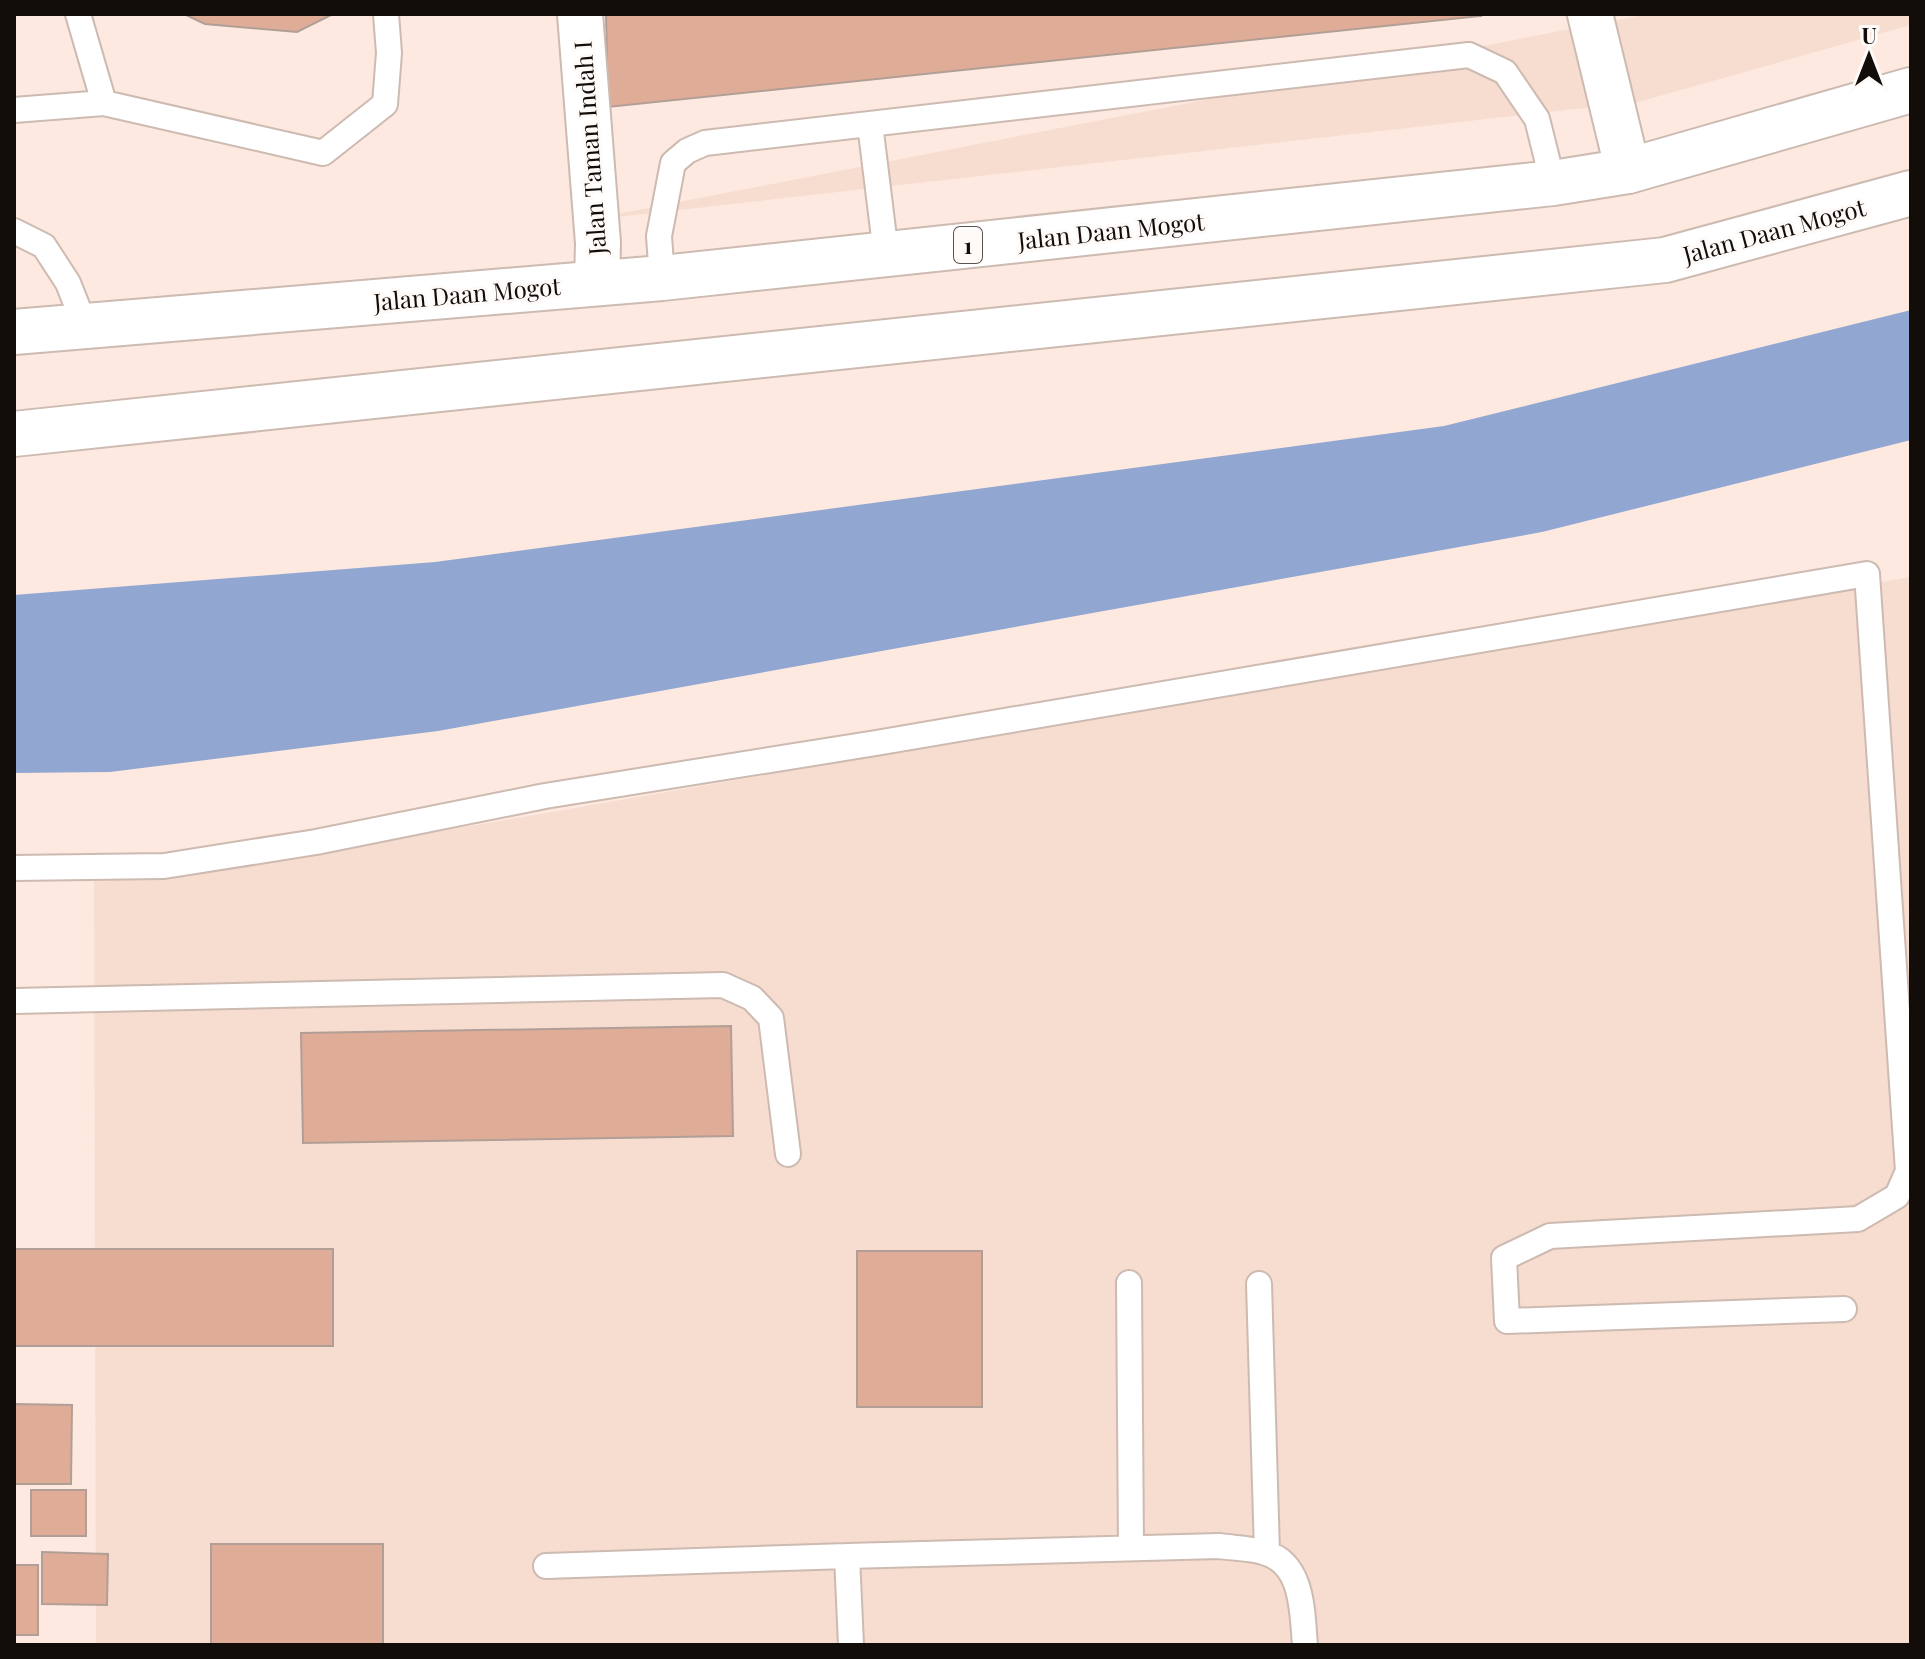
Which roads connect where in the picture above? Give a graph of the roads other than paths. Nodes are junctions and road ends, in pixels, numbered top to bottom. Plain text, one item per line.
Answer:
1 (78, 14) edge
2 (386, 14) edge
3 (580, 14) edge
4 (1590, 14) edge
5 (1911, 90) edge
6 (104, 103) junction
7 (14, 110) edge
8 (870, 124) junction
9 (1628, 171) junction
10 (1553, 183) junction
11 (1911, 193) edge
12 (14, 231) edge
13 (886, 254) junction
14 (662, 278) junction
15 (597, 282) junction
16 (85, 326) junction
17 (14, 332) edge
18 (14, 434) edge
19 (14, 868) edge
20 (14, 1001) edge
21 (788, 1154) dead end
22 (1129, 1283) dead end
23 (1259, 1284) dead end
24 (1844, 1309) dead end
25 (1131, 1548) junction
26 (1267, 1552) junction
27 (847, 1556) junction
28 (546, 1566) dead end
29 (851, 1645) edge
30 (1305, 1645) edge

1 - 6 lane
2 - 6 lane
3 - 15 main road, Jalan Taman Indah I
4 - 9 main road
5 - 9 main road, Jalan Daan Mogot / 1
6 - 7 lane
8 - 10 lane
8 - 13 lane
8 - 14 lane
9 - 10 main road, Jalan Daan Mogot / 1
10 - 13 main road, Jalan Daan Mogot / 1
11 - 18 main road, Jalan Daan Mogot
12 - 16 lane
13 - 14 main road, Jalan Daan Mogot / 1
14 - 15 main road, Jalan Daan Mogot / 1
15 - 16 main road, Jalan Daan Mogot / 1
16 - 17 main road, Jalan Daan Mogot / 1
19 - 24 lane
20 - 21 lane
22 - 25 lane
23 - 26 lane
25 - 26 lane
25 - 27 lane
26 - 30 lane
27 - 28 lane
27 - 29 lane

